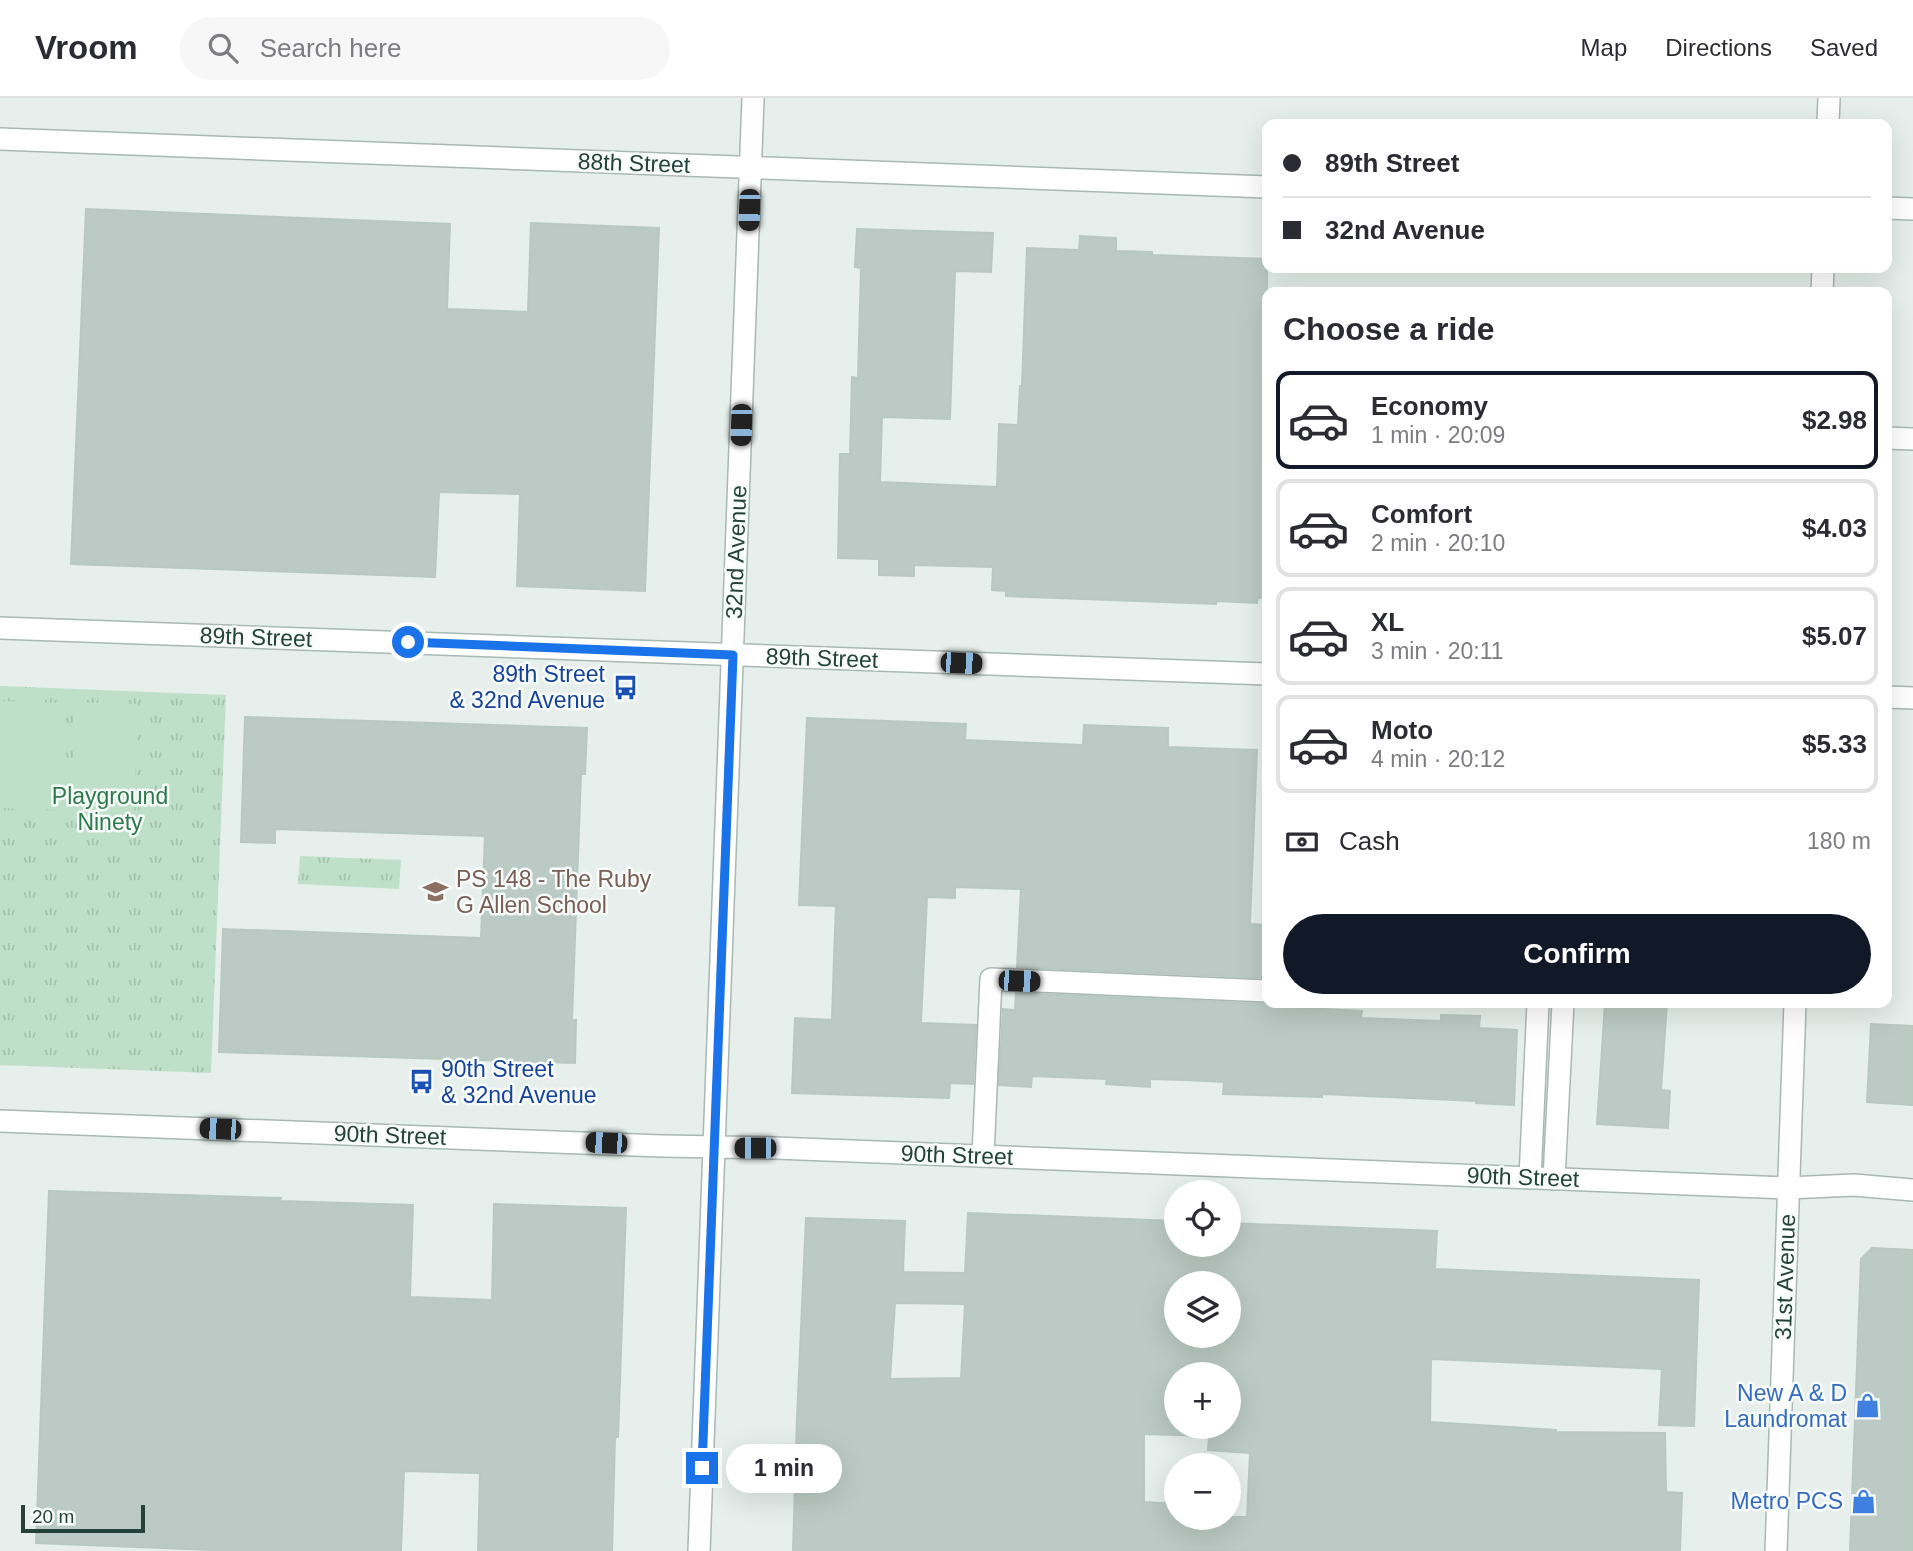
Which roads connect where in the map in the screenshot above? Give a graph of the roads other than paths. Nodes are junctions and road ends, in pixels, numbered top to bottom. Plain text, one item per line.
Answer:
1 (753, 98) edge
2 (1829, 98) edge
3 (1828, 119) edge
4 (0, 139) edge
5 (750, 167) junction
6 (1262, 187) edge
7 (1892, 208) edge
8 (1913, 209) edge
9 (1892, 438) edge
10 (1913, 439) edge
11 (0, 628) edge
12 (733, 655) junction
13 (1262, 674) edge
14 (1892, 697) edge
15 (1913, 698) edge
16 (1262, 990) edge
17 (1538, 1008) edge
18 (1563, 1008) edge
19 (1795, 1008) edge
20 (0, 1121) edge
21 (714, 1147) junction
22 (983, 1156) junction
23 (1531, 1178) junction
24 (1554, 1179) junction
25 (1788, 1188) junction
26 (1913, 1190) edge
27 (699, 1551) edge
28 (1776, 1551) edge

1 - 5 street, 32nd Avenue
2 - 3 street
4 - 5 street, 88th Street
5 - 6 street, 88th Street
5 - 12 street, 32nd Avenue
7 - 8 street
9 - 10 street
11 - 12 street, 89th Street
12 - 13 street, 89th Street
12 - 21 street, 32nd Avenue
14 - 15 street
16 - 22 street
17 - 23 street
18 - 24 street
19 - 25 street, 31st Avenue
20 - 21 street, 90th Street
21 - 22 street, 90th Street
21 - 27 street, 32nd Avenue
22 - 23 street, 90th Street
23 - 24 street, 90th Street
24 - 25 street, 90th Street
25 - 26 street, 90th Street
25 - 28 street, 31st Avenue

